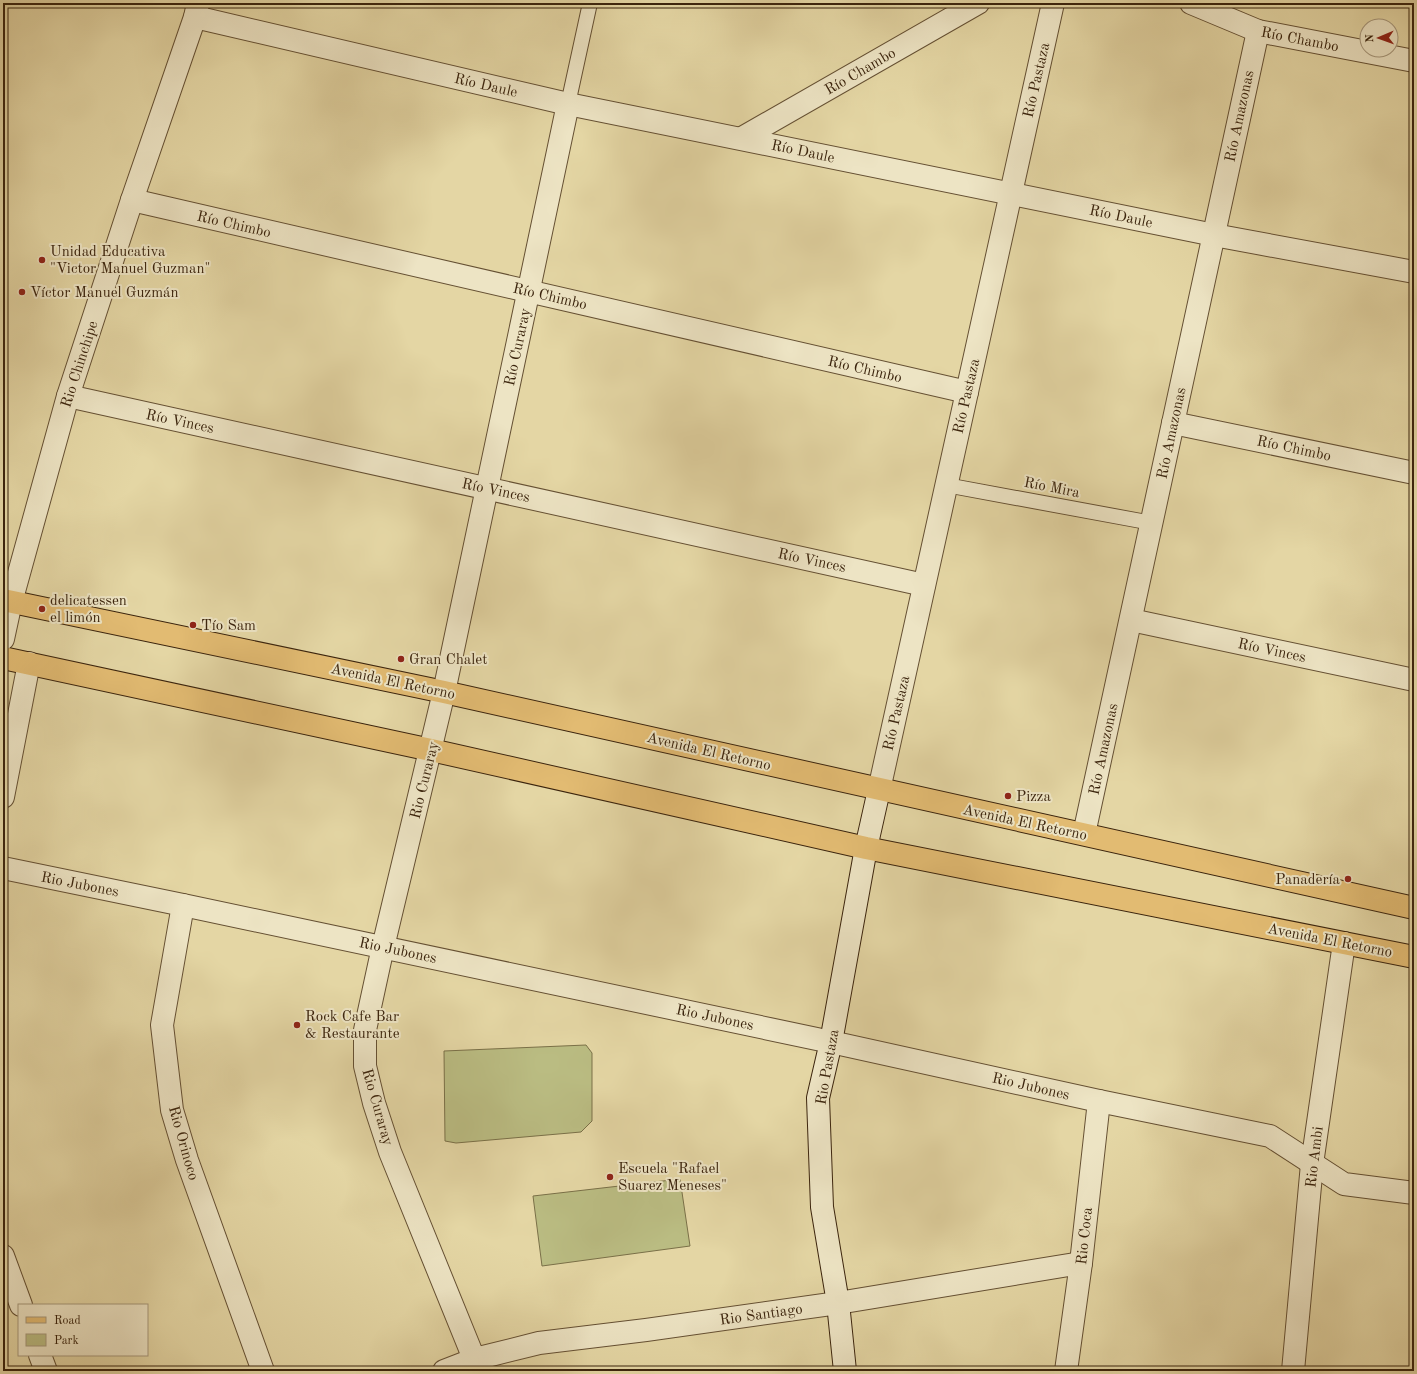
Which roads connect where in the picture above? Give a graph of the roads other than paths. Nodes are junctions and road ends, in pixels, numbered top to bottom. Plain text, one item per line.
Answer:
1 (590, 3) edge
2 (978, 3) edge
3 (1053, 3) edge
4 (1191, 3) edge
5 (197, 10) edge
6 (1258, 31) junction
7 (1414, 61) edge
8 (568, 104) junction
9 (742, 138) junction
10 (1011, 193) junction
11 (132, 200) junction
12 (1214, 235) junction
13 (1414, 272) edge
14 (529, 292) junction
15 (967, 392) junction
16 (68, 396) junction
17 (1173, 422) junction
18 (1414, 473) edge
19 (946, 485) junction
20 (487, 488) junction
21 (1152, 523) junction
22 (924, 585) junction
23 (7, 601) edge
24 (1131, 620) junction
25 (3, 639) edge
26 (3, 658) edge
27 (29, 663) junction
28 (1414, 680) edge
29 (444, 692) junction
30 (431, 750) junction
31 (879, 790) junction
32 (3, 797) edge
33 (1084, 834) junction
34 (866, 848) junction
35 (3, 868) edge
36 (184, 905) junction
37 (1414, 908) edge
38 (1344, 943) junction
39 (383, 947) junction
40 (1414, 957) edge
41 (831, 1042) junction
42 (1099, 1101) junction
43 (1312, 1164) junction
44 (1414, 1193) edge
45 (3, 1256) edge
46 (1081, 1263) junction
47 (838, 1303) junction
48 (21, 1304) edge
49 (40, 1356) edge
50 (477, 1365) edge
51 (46, 1371) edge
52 (263, 1371) edge
53 (444, 1371) edge
54 (845, 1371) edge
55 (1066, 1371) edge
56 (1293, 1371) edge

1 - 8 lane, Río Curaray
2 - 9 street, Río Chambo
3 - 10 street, Río Pastaza
4 - 6 street, Río Chambo
5 - 8 street, Río Daule
5 - 11 street, Rio Chinchipe
6 - 7 street, Río Chambo
6 - 12 street, Río Amazonas
8 - 9 street, Río Daule
8 - 14 street, Río Curaray
9 - 10 street, Río Daule
10 - 12 street, Río Daule
10 - 15 street, Río Pastaza
11 - 14 street, Río Chimbo
11 - 16 street, Rio Chinchipe
12 - 13 street, Río Daule
12 - 17 street, Río Amazonas
14 - 15 street, Río Chimbo
14 - 20 street, Río Curaray
15 - 19 street, Río Pastaza
16 - 20 street, Río Vinces
16 - 23 street, Rio Chinchipe
17 - 18 street, Río Chimbo
17 - 21 street, Río Amazonas
19 - 21 lane, Río Mira
19 - 22 street, Río Pastaza
20 - 22 street, Río Vinces
20 - 29 street, Río Curaray
21 - 24 street, Río Amazonas
22 - 31 street, Río Pastaza
23 - 25 street, Rio Chinchipe
23 - 29 main road, Avenida El Retorno
24 - 28 street, Río Vinces
24 - 33 street, Río Amazonas
26 - 27 main road, Avenida El Retorno
27 - 30 main road, Avenida El Retorno
27 - 32 street
29 - 30 street, Rio Curaray
29 - 31 main road, Avenida El Retorno
30 - 34 main road, Avenida El Retorno
30 - 39 street, Rio Curaray
31 - 33 main road, Avenida El Retorno
31 - 34 street, Rio Pastaza
33 - 37 main road, Avenida El Retorno
34 - 38 main road, Avenida El Retorno
34 - 41 street, Rio Pastaza
35 - 36 street, Rio Jubones
36 - 39 street, Rio Jubones
36 - 52 street, Rio Orinoco
38 - 40 main road, Avenida El Retorno
38 - 43 street, Rio Ambi
39 - 41 street, Rio Jubones
39 - 50 street, Rio Curaray
41 - 42 street, Rio Jubones
41 - 47 street, Rio Pastaza
42 - 43 street, Rio Jubones
42 - 46 street, Rio Coca
43 - 44 street, Rio Jubones
43 - 56 street, Rio Ambi
45 - 48 street
46 - 47 street, Rio Santiago
46 - 55 street, Rio Coca
47 - 50 street, Rio Santiago
47 - 54 street, Rio Pastaza
49 - 51 street
50 - 53 street, Rio Santiago

